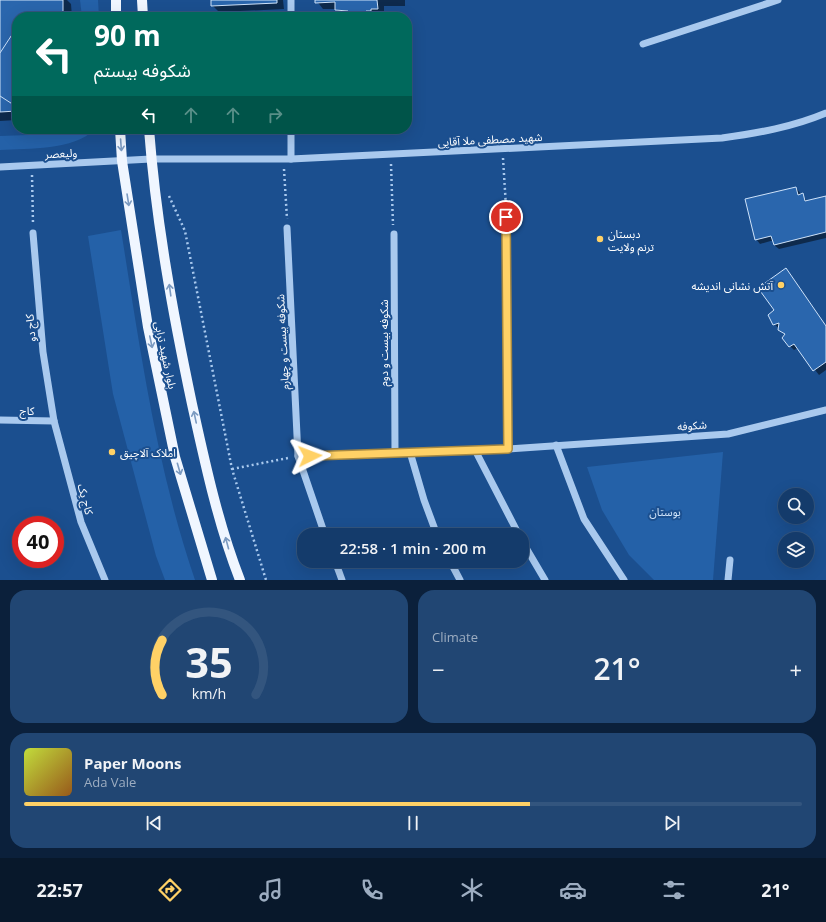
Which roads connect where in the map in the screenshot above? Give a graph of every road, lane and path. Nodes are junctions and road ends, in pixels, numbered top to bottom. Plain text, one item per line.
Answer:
1 (116, 0) edge
2 (142, 0) edge
3 (291, 0) edge
4 (778, 0) edge
5 (116, 12) edge
6 (143, 12) edge
7 (291, 12) edge
8 (643, 44) dead end
9 (826, 113) edge
10 (120, 134) edge
11 (149, 134) edge
12 (291, 134) edge
13 (502, 149) junction
14 (391, 155) junction
15 (151, 159) junction
16 (283, 159) junction
17 (291, 159) junction
18 (122, 161) junction
19 (31, 165) junction
20 (0, 167) edge
21 (168, 195) dead end
22 (506, 217) joint
23 (287, 228) joint
24 (33, 233) joint
25 (394, 234) joint
26 (826, 410) edge
27 (0, 420) edge
28 (54, 421) junction
29 (556, 445) junction
30 (508, 449) junction
31 (475, 450) junction
32 (395, 452) junction
33 (410, 452) junction
34 (298, 456) junction
35 (232, 469) junction
36 (323, 528) edge
37 (434, 528) edge
38 (515, 528) edge
39 (529, 553) edge
40 (730, 560) dead end
41 (337, 568) edge
42 (454, 568) edge
43 (105, 580) edge
44 (212, 580) edge
45 (240, 580) edge
46 (266, 580) edge
47 (342, 580) edge
48 (460, 580) edge
49 (545, 580) edge
50 (624, 580) edge
51 (728, 580) edge

1 - 5 main road
2 - 6 main road
3 - 7 street
4 - 8 street
9 - 13 street, شهید مصطفی ملا آقایی
10 -> 18 main road, بلوار شهید ترابی
11 - 15 main road, بلوار شهید ترابی
12 - 17 street
13 - 14 street, شهید مصطفی ملا آقایی
13 - 22 path
14 - 17 street, شهید مصطفی ملا آقایی
14 - 25 path
15 - 16 street, شهید مصطفی ملا آقایی
15 - 18 street, ولیعصر
45 -> 15 main road, بلوار شهید ترابی
16 - 17 street, شهید مصطفی ملا آقایی
16 - 23 path
18 - 19 street, ولیعصر
18 -> 44 main road, بلوار شهید ترابی
19 - 20 street, ولیعصر
19 - 24 path
21 - 35 path
22 - 30 street
23 - 34 street, شکوفه بیست و چهارم
24 - 28 street, کاج دو
25 - 32 street, شکوفه بیست و دوم
26 - 29 street, شکوفه
27 - 28 street, کاج
28 - 43 street, کاج یک
29 - 30 street, شکوفه
29 - 50 street
30 - 31 street, شکوفه
31 - 33 street, شکوفه
31 - 38 street
32 - 33 street, شکوفه
32 - 34 street, شکوفه
33 - 37 street
34 - 35 path
34 - 36 street, شکوفه بیست و چهارم
35 - 46 path
39 - 49 street
40 - 51 street
41 - 47 street
42 - 48 street

